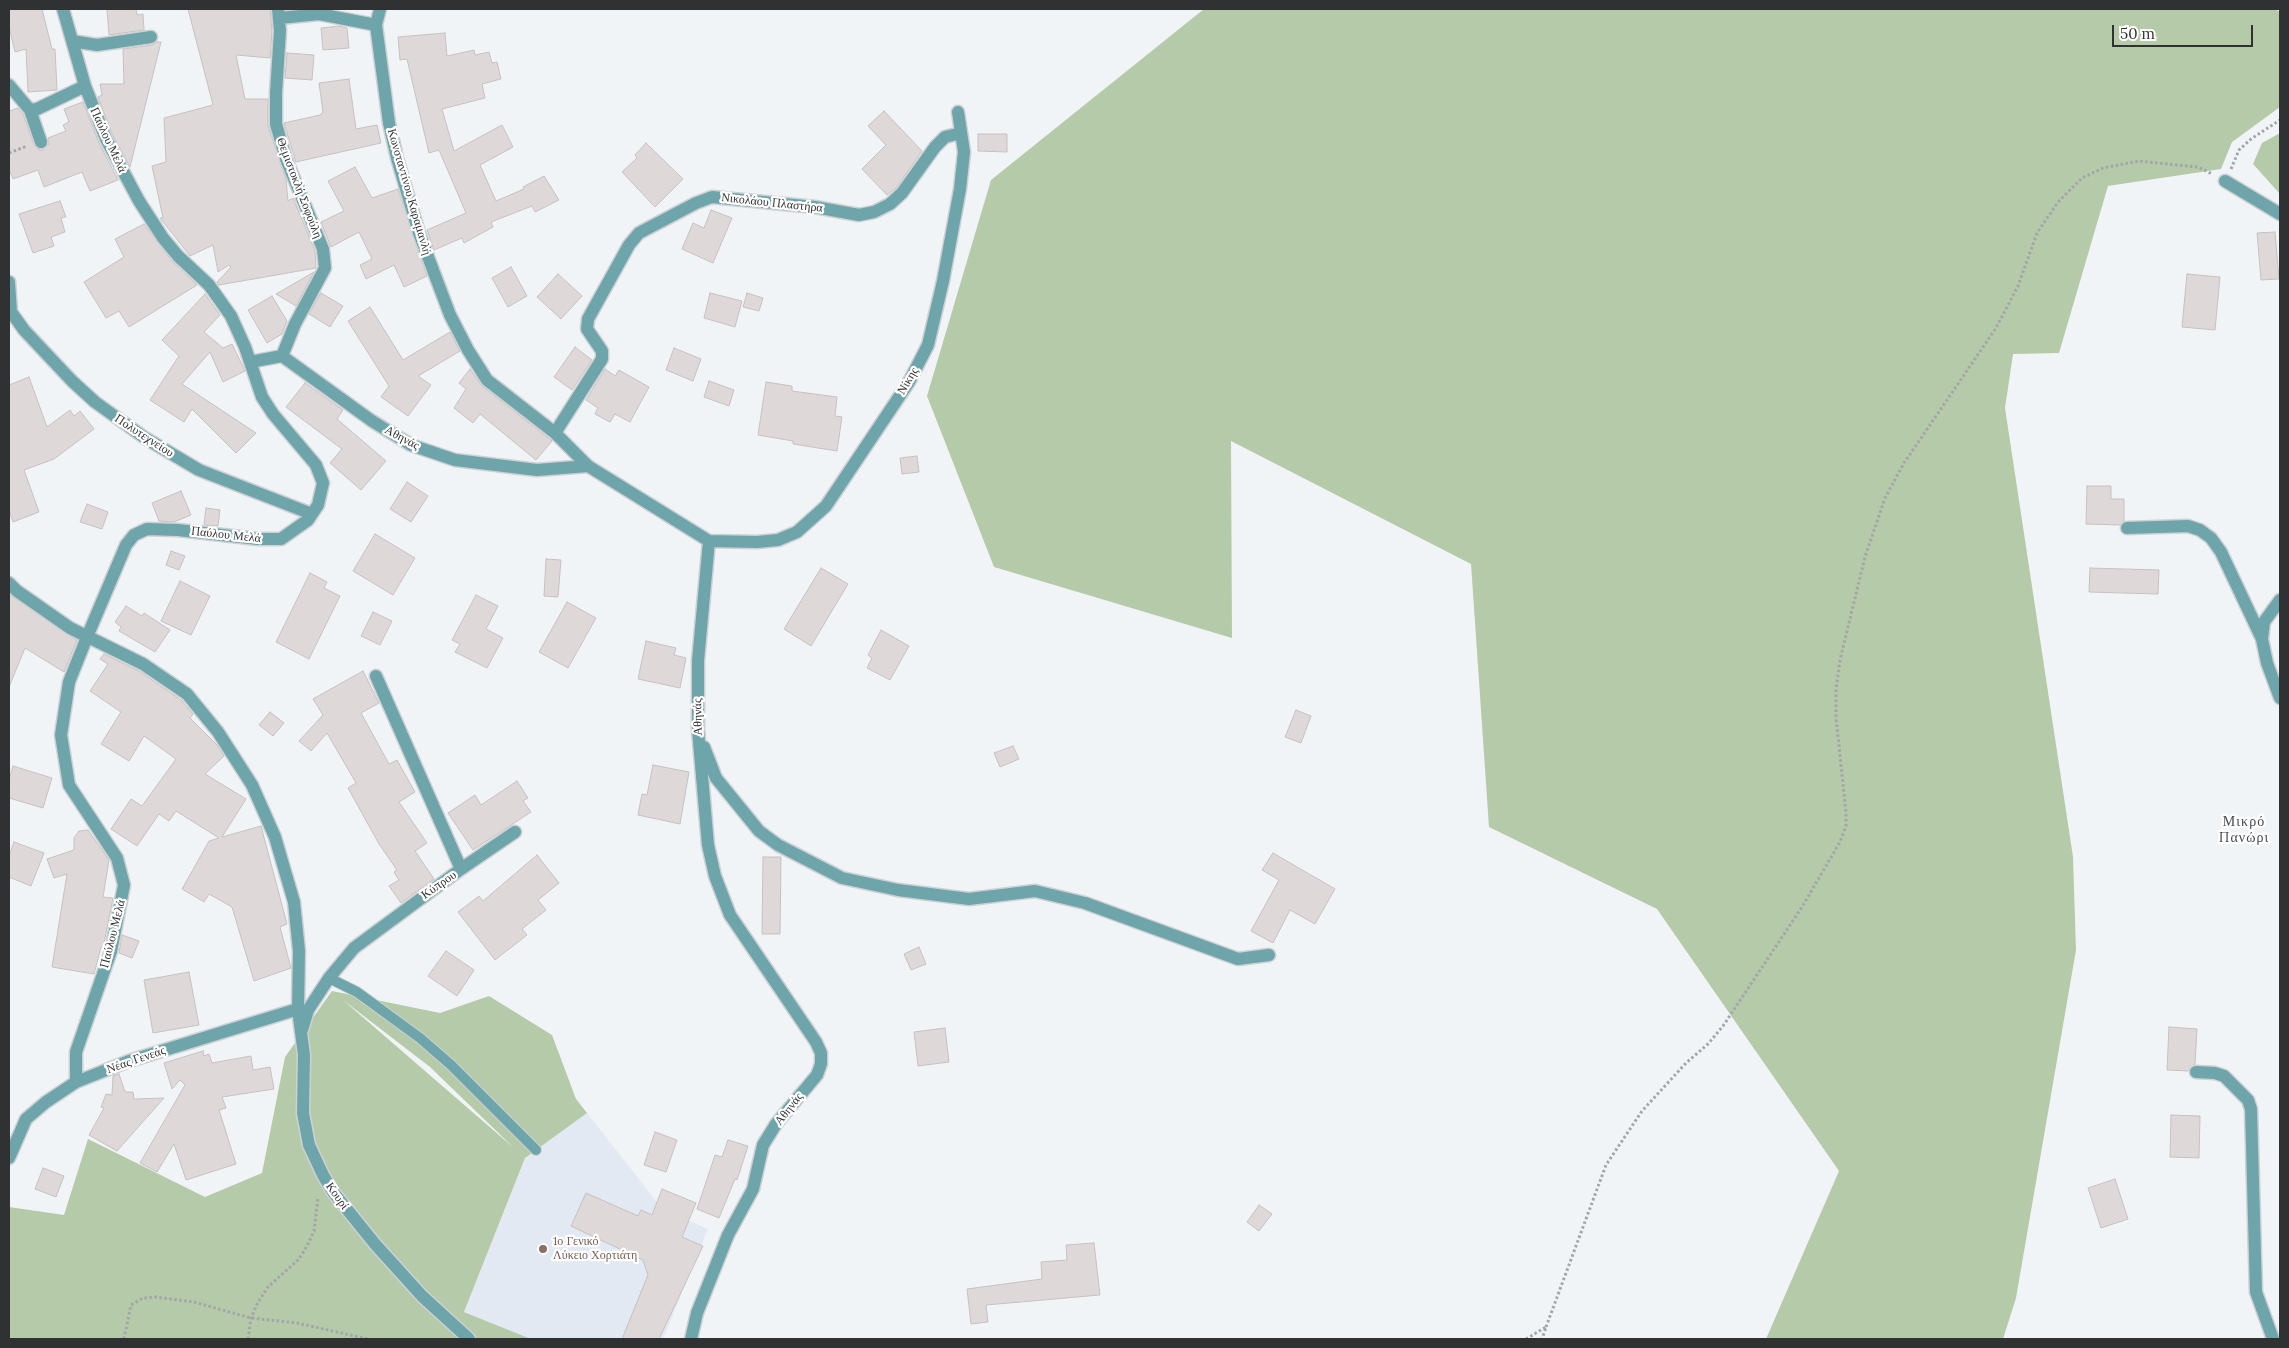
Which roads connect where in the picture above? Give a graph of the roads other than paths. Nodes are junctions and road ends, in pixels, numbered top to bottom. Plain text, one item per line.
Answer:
1 (63, 9) edge
2 (380, 9) edge
3 (279, 13) edge
4 (376, 26) junction
5 (151, 36) dead end
6 (72, 41) junction
7 (9, 85) edge
8 (85, 86) junction
9 (30, 110) junction
10 (958, 112) dead end
11 (961, 133) junction
12 (40, 142) dead end
13 (2225, 181) road end
14 (2280, 214) edge
15 (9, 282) edge
16 (10, 310) edge
17 (282, 356) junction
18 (250, 362) junction
19 (556, 433) junction
20 (588, 466) junction
21 (312, 514) junction
22 (2127, 528) dead end
23 (709, 541) junction
24 (9, 582) edge
25 (2280, 600) edge
26 (87, 637) junction
27 (2262, 639) junction
28 (376, 676) dead end
29 (2280, 698) edge
30 (698, 730) junction
31 (515, 832) dead end
32 (461, 869) junction
33 (1269, 955) dead end
34 (329, 978) junction
35 (298, 1009) junction
36 (300, 1035) junction
37 (2196, 1072) dead end
38 (76, 1082) junction
39 (536, 1150) dead end
40 (9, 1158) edge
41 (469, 1339) edge
42 (691, 1339) edge
43 (2273, 1339) edge

1 - 6 street, Παύλου Μελά
2 - 4 street, Κωνσταντίνου Καραμανλή
3 - 4 street
3 - 17 street, Θεμιστοκλή Σοφούλη
4 - 19 street, Κωνσταντίνου Καραμανλή
5 - 6 street
6 - 8 street, Παύλου Μελά
7 - 9 street
8 - 9 street
8 - 18 street, Παύλου Μελά
9 - 12 street
10 - 11 street, Νίκης
11 - 19 street, Νικολάου Πλαστήρα
11 - 23 street, Νίκης
13 - 14 street
15 - 16 street
16 - 21 street, Πολυτεχνείου
17 - 18 street
17 - 20 street, Αθηνάς
18 - 21 street, Παύλου Μελά
19 - 20 street, Κωνσταντίνου Καραμανλή
20 - 23 street
21 - 26 street, Παύλου Μελά
22 - 27 street
23 - 30 street, Αθηνάς
24 - 26 street, Κουρί
25 - 27 street
26 - 35 street, Κουρί
26 - 38 street, Παύλου Μελά
27 - 29 street
28 - 32 street, Κύπρου
30 - 33 street
30 - 42 street, Αθηνάς
31 - 32 street
32 - 34 street, Κύπρου
34 - 36 street, Κύπρου
34 - 39 lane
35 - 36 street, Κουρί
35 - 38 street, Νέας Γενεάς
36 - 41 street, Κουρί
37 - 43 street
38 - 40 street, Νέας Γενεάς

